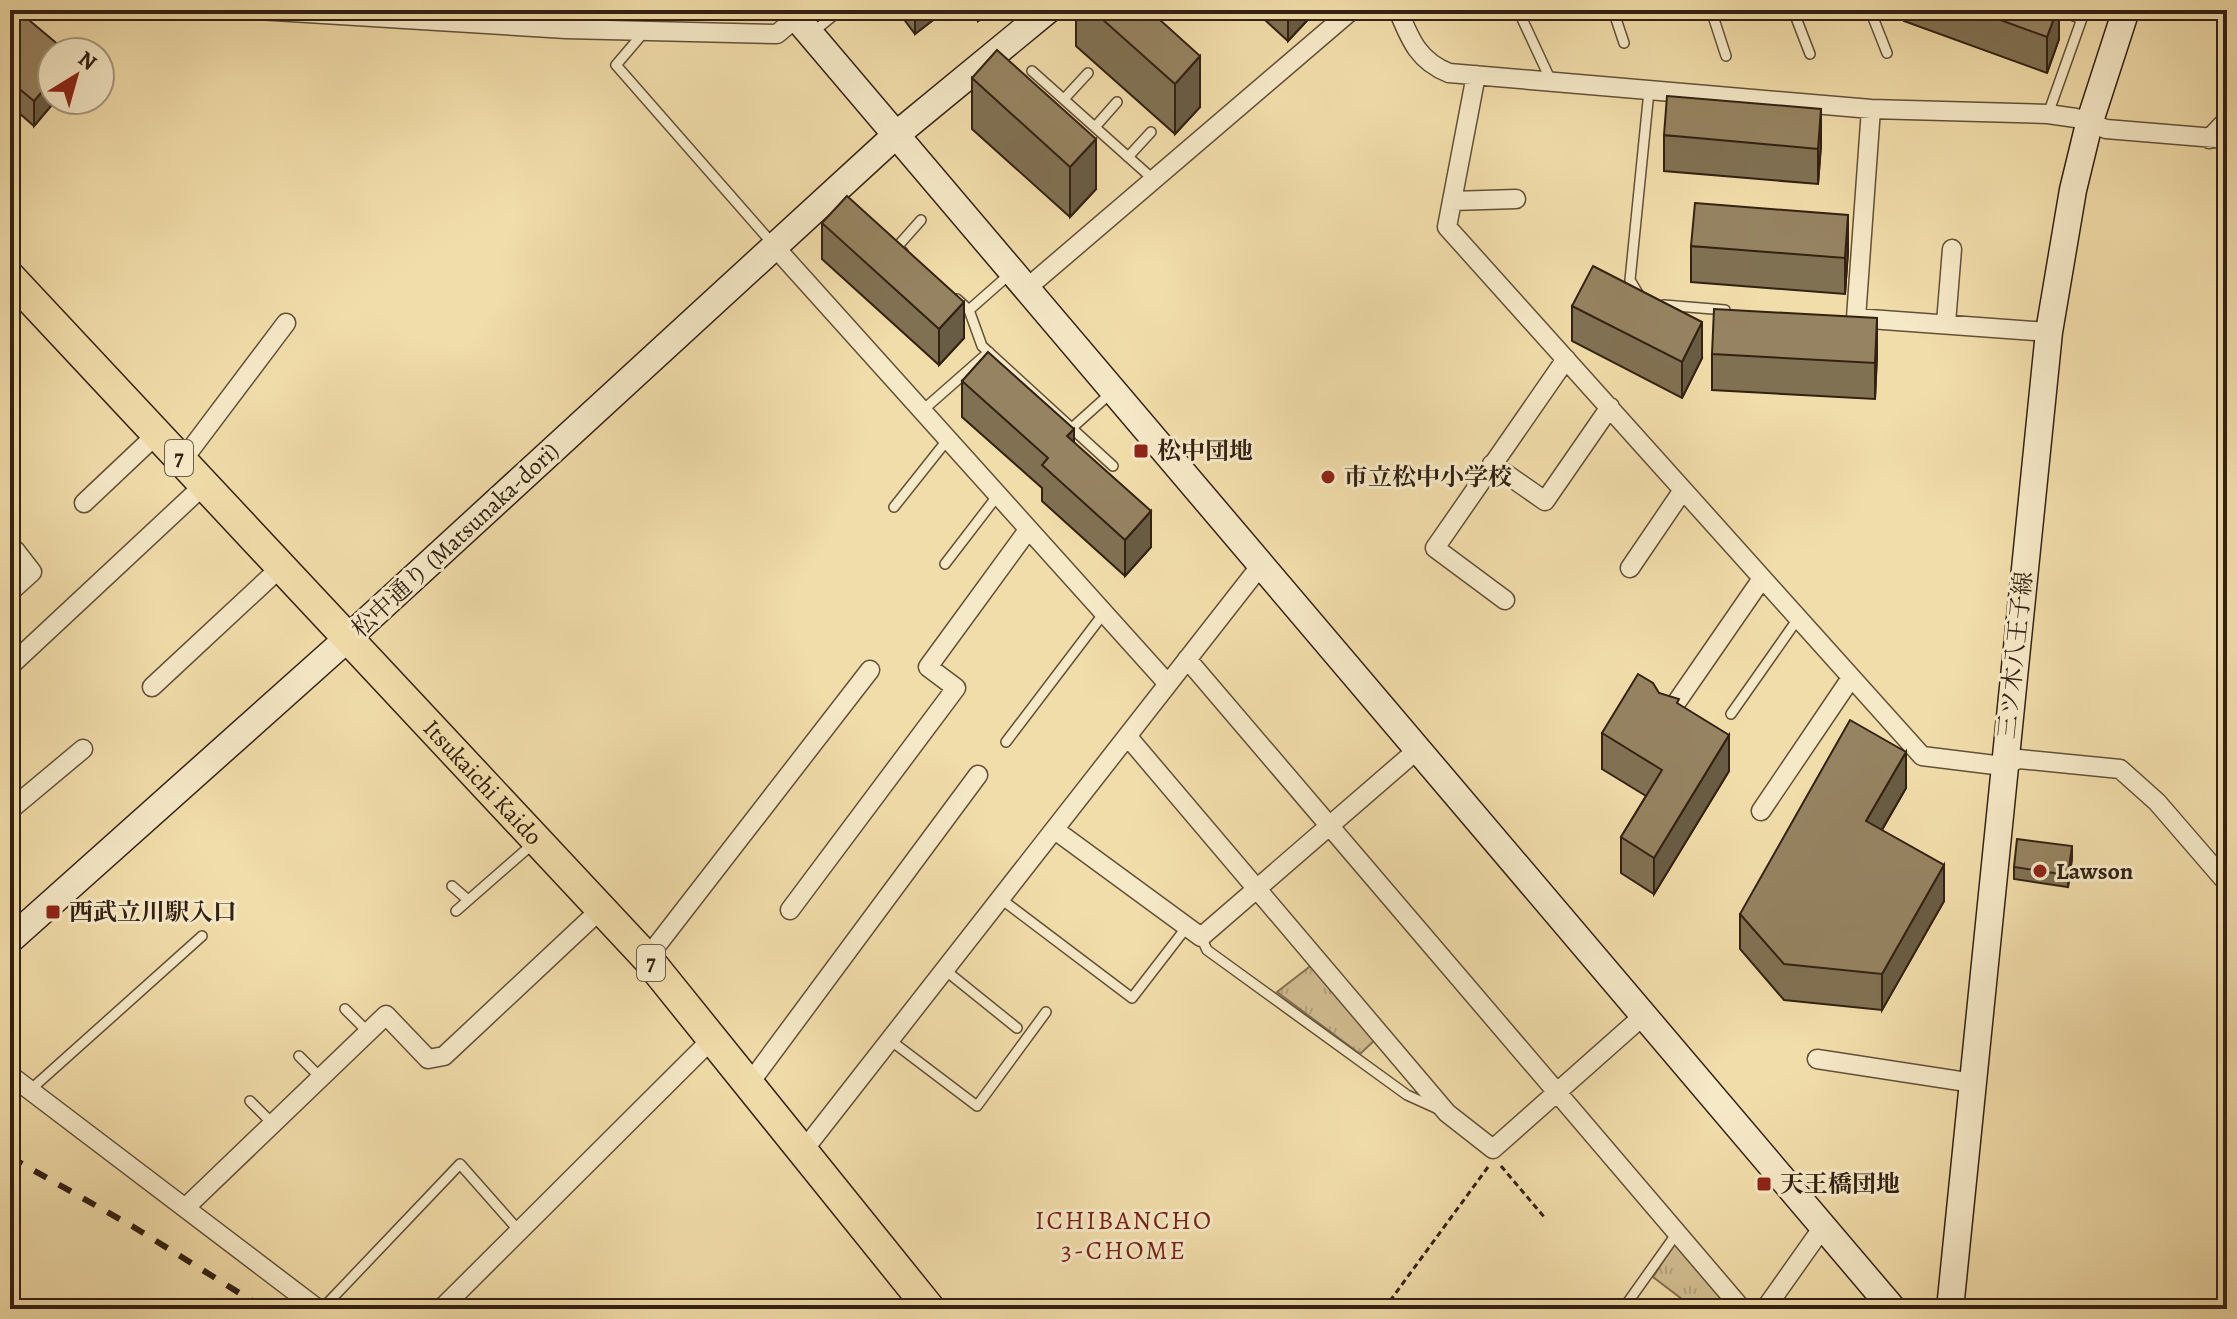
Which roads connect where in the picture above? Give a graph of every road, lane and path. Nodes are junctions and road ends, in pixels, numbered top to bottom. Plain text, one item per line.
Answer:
1 (258, 10) edge
2 (840, 10) edge
3 (1048, 10) edge
4 (1352, 10) edge
5 (1398, 10) edge
6 (1518, 10) edge
7 (1613, 10) edge
8 (1711, 10) edge
9 (1793, 10) edge
10 (1870, 10) edge
11 (2060, 10) edge
12 (2126, 10) edge
13 (2083, 15) edge
14 (799, 21) edge
15 (645, 31) junction
16 (1624, 43) dead end
17 (1887, 53) dead end
18 (1810, 54) dead end
19 (1726, 56) dead end
20 (1032, 71) dead end
21 (1088, 73) dead end
22 (1476, 75) junction
23 (1552, 83) junction
24 (1649, 91) junction
25 (1064, 99) junction
26 (1117, 102) dead end
27 (1871, 109) junction
28 (2048, 114) junction
29 (2227, 120) edge
30 (2089, 124) junction
31 (1095, 127) junction
32 (1151, 132) dead end
33 (896, 135) junction
34 (2218, 139) edge
35 (1128, 157) junction
36 (1154, 180) junction
37 (1516, 199) dead end
38 (1452, 201) junction
39 (921, 220) dead end
40 (774, 246) junction
41 (1952, 249) dead end
42 (909, 257) edge
43 (10, 277) edge
44 (1020, 280) junction
45 (945, 289) edge
46 (969, 310) junction
47 (1731, 311) edge
48 (286, 323) dead end
49 (1946, 323) junction
50 (2049, 332) junction
51 (989, 352) junction
52 (1566, 359) junction
53 (1113, 391) junction
54 (1610, 407) junction
55 (923, 410) junction
56 (1073, 427) junction
57 (157, 434) junction
58 (948, 439) junction
59 (182, 461) junction
60 (1492, 464) junction
61 (1113, 466) dead end
62 (204, 485) junction
63 (1683, 490) junction
64 (998, 495) junction
65 (84, 503) dead end
66 (894, 507) dead end
67 (1028, 530) junction
68 (15, 550) dead end
69 (945, 564) dead end
70 (1261, 565) junction
71 (281, 567) junction
72 (1630, 568) dead end
73 (1761, 580) junction
74 (10, 592) edge
75 (1505, 600) dead end
76 (1104, 613) junction
77 (1797, 620) junction
78 (348, 638) junction
79 (1187, 659) junction
80 (10, 666) edge
81 (870, 670) dead end
82 (1851, 678) junction
83 (1168, 684) junction
84 (152, 687) dead end
85 (1731, 714) dead end
86 (1665, 719) edge
87 (1128, 737) junction
88 (1006, 742) dead end
89 (83, 749) dead end
90 (1417, 750) junction
91 (2003, 766) junction
92 (978, 775) dead end
93 (10, 810) edge
94 (1761, 811) dead end
95 (1329, 826) junction
96 (1055, 830) junction
97 (536, 840) junction
98 (2227, 883) edge
99 (452, 886) dead end
100 (1257, 889) junction
101 (1001, 899) junction
102 (468, 900) junction
103 (601, 909) junction
104 (790, 910) dead end
105 (456, 911) dead end
106 (1194, 932) junction
107 (202, 936) dead end
108 (10, 940) edge
109 (647, 958) junction
110 (945, 970) junction
111 (345, 1009) dead end
112 (1046, 1012) dead end
113 (1643, 1016) junction
114 (1017, 1028) dead end
115 (368, 1032) junction
116 (712, 1039) junction
117 (890, 1040) junction
118 (299, 1056) dead end
119 (1817, 1059) dead end
120 (10, 1075) edge
121 (321, 1078) junction
122 (1973, 1083) junction
123 (749, 1084) junction
124 (29, 1091) junction
125 (1555, 1092) junction
126 (250, 1101) dead end
127 (1447, 1113) junction
128 (273, 1124) junction
129 (803, 1151) junction
130 (185, 1208) junction
131 (1545, 1218) dead end
132 (1823, 1227) junction
133 (520, 1232) junction
134 (1677, 1233) junction
135 (922, 1303) edge
136 (320, 1309) edge
137 (441, 1309) edge
138 (1384, 1309) edge
139 (1623, 1309) edge
140 (1742, 1309) edge
141 (1765, 1309) edge
142 (1893, 1309) edge
143 (1950, 1309) edge

1 - 15 street
2 - 14 lane
3 - 33 street, 松中通り (Matsunaka-dori)
4 - 36 street
5 - 22 street
6 - 23 lane
7 - 16 lane
8 - 19 lane
9 - 18 lane
10 - 17 lane
11 - 13 lane
12 - 30 street, 三ツ木八王子線
13 - 28 lane
14 - 15 street
14 - 33 street
15 - 40 lane
20 - 25 lane
21 - 25 lane
22 - 23 street
22 - 38 street
23 - 24 street
24 - 27 street
24 - 47 lane
25 - 31 lane
26 - 31 lane
27 - 28 street
27 - 49 street
28 - 30 street
29 - 34 street
30 - 34 street
30 - 50 street, 三ツ木八王子線
31 - 35 lane
32 - 35 lane
33 - 40 street, 松中通り (Matsunaka-dori)
33 - 44 street
35 - 36 lane
36 - 44 street
37 - 38 street
38 - 52 street
39 - 42 lane
40 - 55 street
40 - 78 street, 松中通り (Matsunaka-dori)
41 - 49 street
43 - 57 main road, Itsukaichi Kaido / 7
44 - 46 lane
44 - 53 street
45 - 46 lane
46 - 51 lane
48 - 59 street
49 - 50 street
50 - 91 street, 三ツ木八王子線
51 - 55 lane
51 - 56 lane
52 - 54 street
52 - 60 street
53 - 56 lane
53 - 70 street
54 - 60 street
54 - 63 street
55 - 58 street
56 - 61 lane
57 - 59 main road, Itsukaichi Kaido / 7
57 - 65 street
58 - 64 street
58 - 66 lane
59 - 62 main road, Itsukaichi Kaido / 7
60 - 75 street
62 - 71 main road, Itsukaichi Kaido / 7
62 - 80 street
63 - 72 street
63 - 73 street
64 - 67 street
64 - 69 lane
67 - 76 street
67 - 104 street
68 - 74 street
70 - 79 street
70 - 90 street
71 - 78 main road, Itsukaichi Kaido / 7
71 - 84 street
73 - 77 street
73 - 86 street
76 - 83 street
76 - 88 lane
77 - 82 street
77 - 85 lane
78 - 97 main road, Itsukaichi Kaido / 7
78 - 108 street, 松中通り (Matsunaka-dori)
79 - 83 street
79 - 95 street
81 - 109 street
82 - 91 street
82 - 94 street
83 - 87 street
87 - 96 street
87 - 100 street
89 - 93 street
90 - 95 street
90 - 113 street
91 - 98 street
91 - 122 street, 三ツ木八王子線
92 - 123 street
95 - 100 street
95 - 125 street
96 - 101 street
96 - 106 street
97 - 102 lane
97 - 103 main road, Itsukaichi Kaido / 7
99 - 102 lane
100 - 106 street
100 - 127 street
101 - 106 lane
101 - 110 street
102 - 105 lane
103 - 109 main road, Itsukaichi Kaido / 7
103 - 115 street
106 - 127 lane
107 - 124 lane
109 - 116 main road, Itsukaichi Kaido / 7
110 - 114 lane
110 - 117 street
111 - 115 lane
112 - 117 lane
113 - 125 street
113 - 132 street
115 - 121 street
116 - 123 main road, Itsukaichi Kaido / 7
116 - 133 street
117 - 129 street
118 - 121 lane
119 - 122 street
120 - 124 street
121 - 128 street
122 - 143 street, 三ツ木八王子線
123 - 129 main road, Itsukaichi Kaido / 7
124 - 130 street
125 - 127 street
125 - 134 street
126 - 128 lane
128 - 130 street
129 - 135 main road, Itsukaichi Kaido / 7
130 - 136 street
131 - 138 path
132 - 141 street
132 - 142 street
133 - 136 lane
133 - 137 street
134 - 139 lane
134 - 140 street

